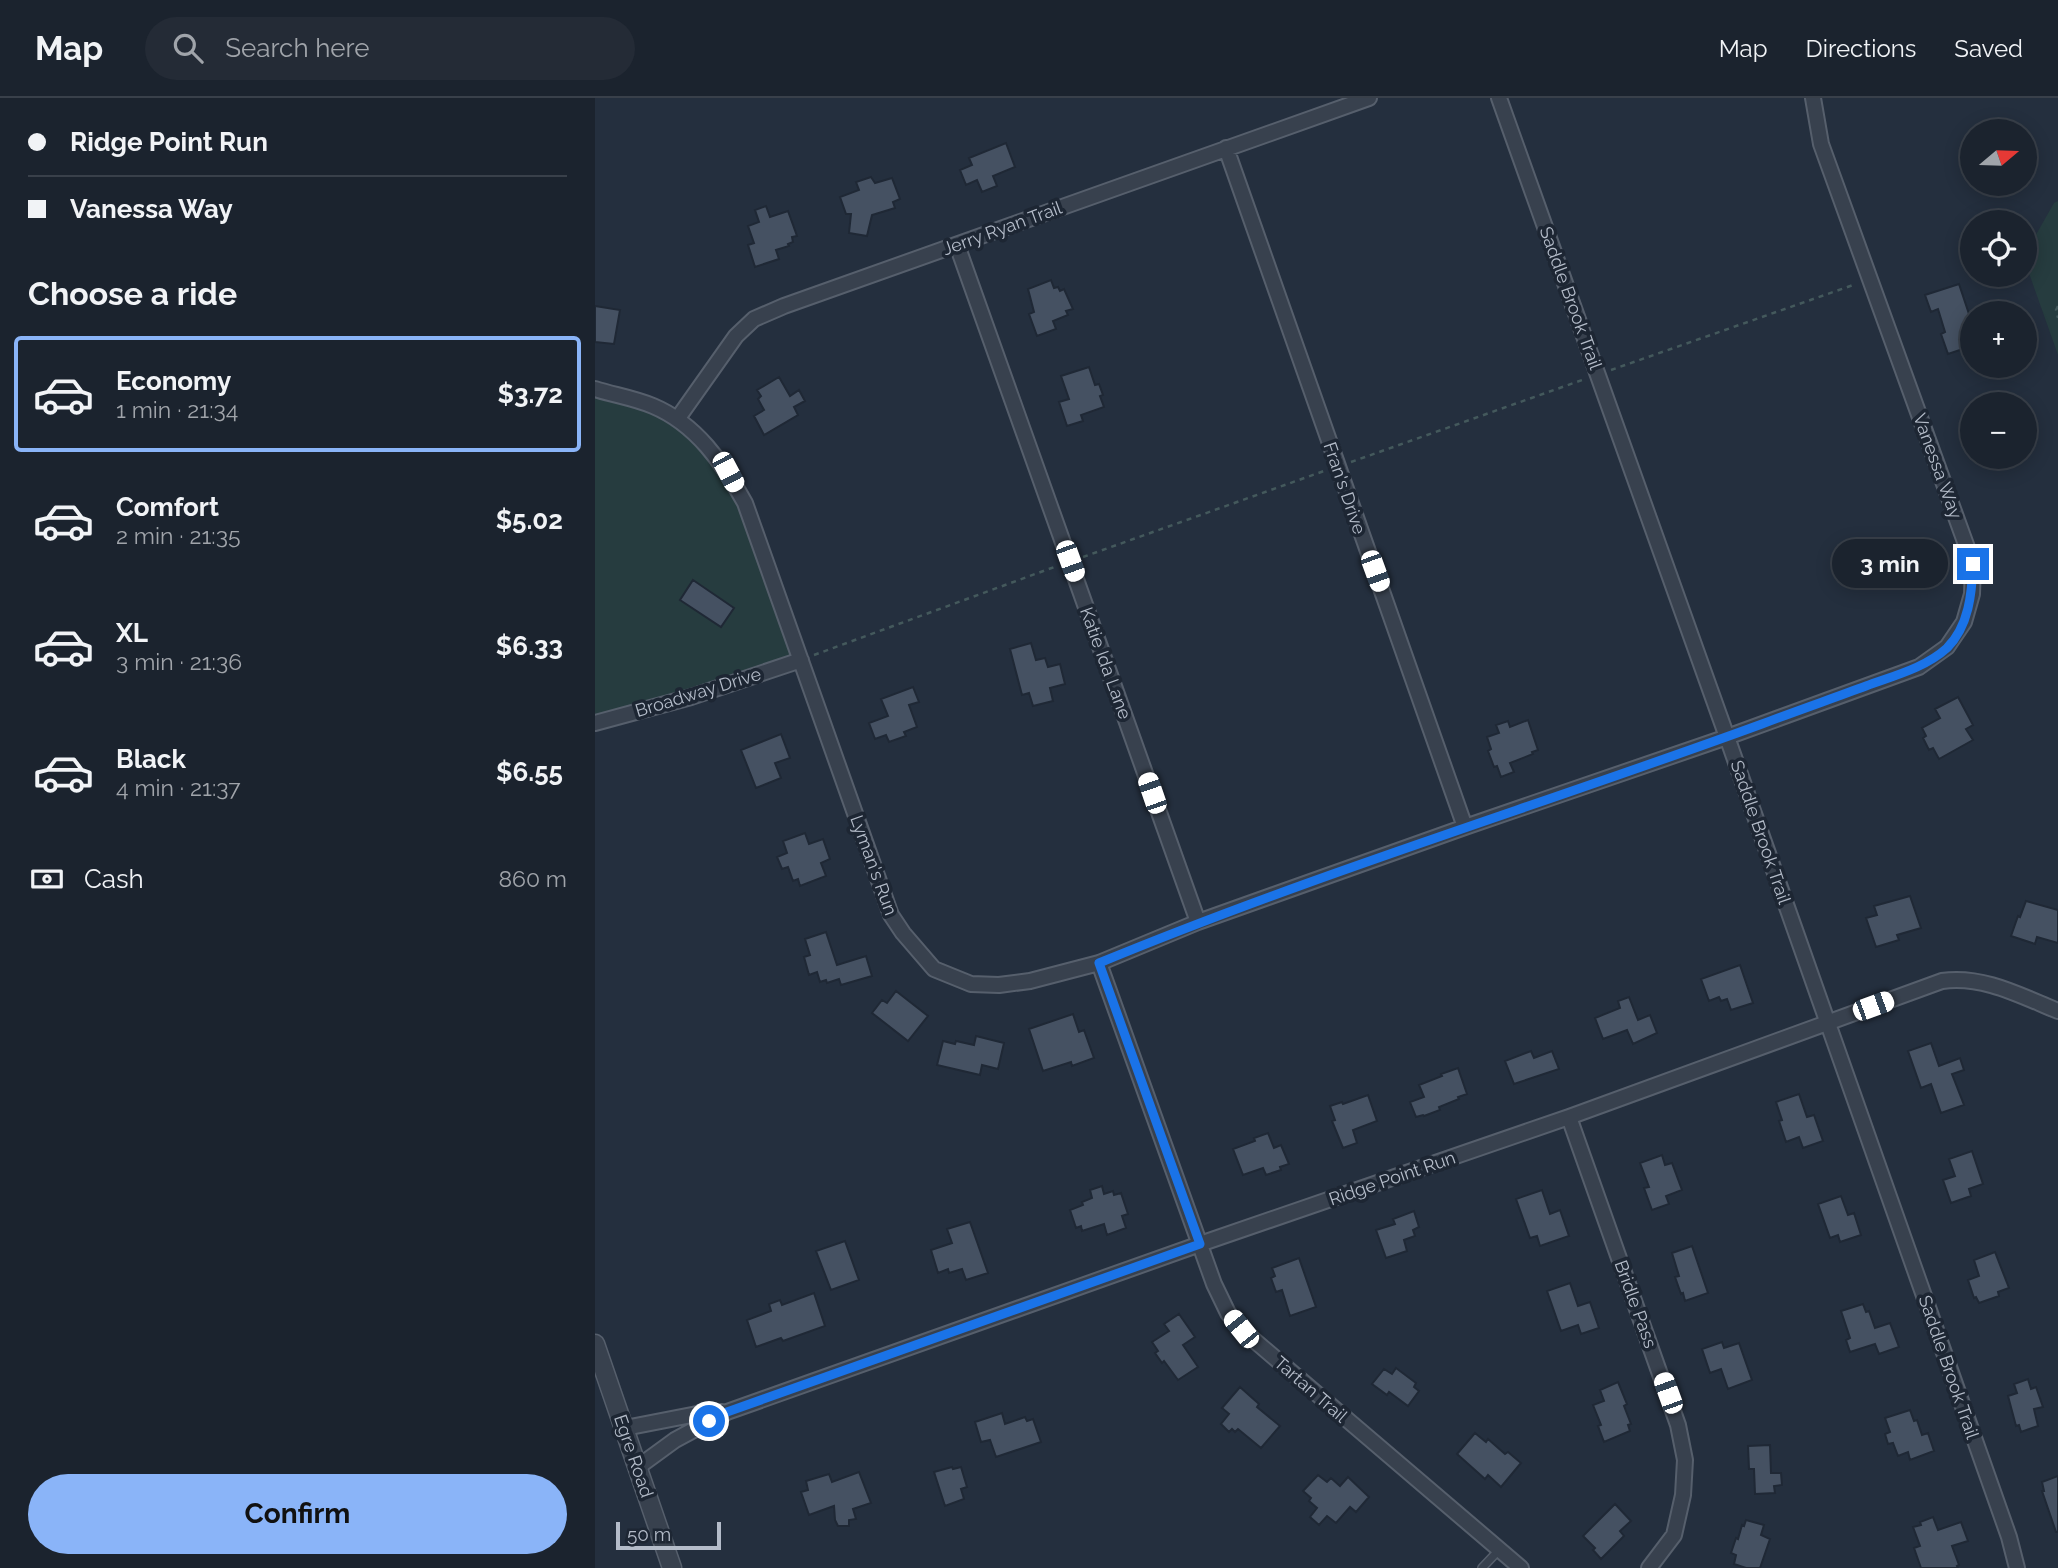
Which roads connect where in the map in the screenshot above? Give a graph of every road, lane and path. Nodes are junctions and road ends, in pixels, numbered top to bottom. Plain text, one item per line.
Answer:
1 (1369, 98) edge
2 (1499, 98) edge
3 (1813, 98) edge
4 (1226, 148) junction
5 (957, 245) junction
6 (2058, 306) edge
7 (2058, 317) edge
8 (595, 388) edge
9 (678, 418) junction
10 (800, 660) junction
11 (595, 723) edge
12 (1727, 737) junction
13 (1465, 827) junction
14 (1198, 922) junction
15 (1099, 963) junction
16 (2058, 1011) edge
17 (1828, 1022) junction
18 (1569, 1117) junction
19 (1200, 1244) junction
20 (595, 1344) edge
21 (727, 1412) junction
22 (625, 1428) junction
23 (638, 1467) junction
24 (1499, 1550) junction
25 (673, 1568) edge
26 (1482, 1568) edge
27 (1521, 1568) edge
28 (1649, 1568) edge
29 (2017, 1568) edge

1 - 4 street, Jerry Ryan Trail
2 - 12 street, Saddle Brook Trail
3 - 12 street, Vanessa Way
4 - 5 street, Jerry Ryan Trail
4 - 13 street, Fran's Drive
5 - 9 street, Jerry Ryan Trail
5 - 14 street, Katie Ida Lane
6 - 7 path
8 - 9 street, Lyman's Run
9 - 10 street, Lyman's Run
10 - 11 street, Broadway Drive
10 - 15 street, Lyman's Run
12 - 13 street, Lyman's Run
12 - 17 street, Saddle Brook Trail
13 - 14 street, Lyman's Run
14 - 15 street, Lyman's Run
15 - 19 street, Tartan Trail
16 - 17 street, Ridge Point Run
17 - 18 street, Ridge Point Run
17 - 29 street, Saddle Brook Trail
18 - 19 street, Ridge Point Run
18 - 28 street, Bridle Pass
19 - 21 street, Ridge Point Run
19 - 24 street, Tartan Trail
20 - 22 street, Egre Road
21 - 22 street, Ridge Point Run
21 - 23 street, Ridge Point Run
22 - 23 street, Egre Road
23 - 25 street, Egre Road
24 - 26 lane
24 - 27 street, Tartan Trail

